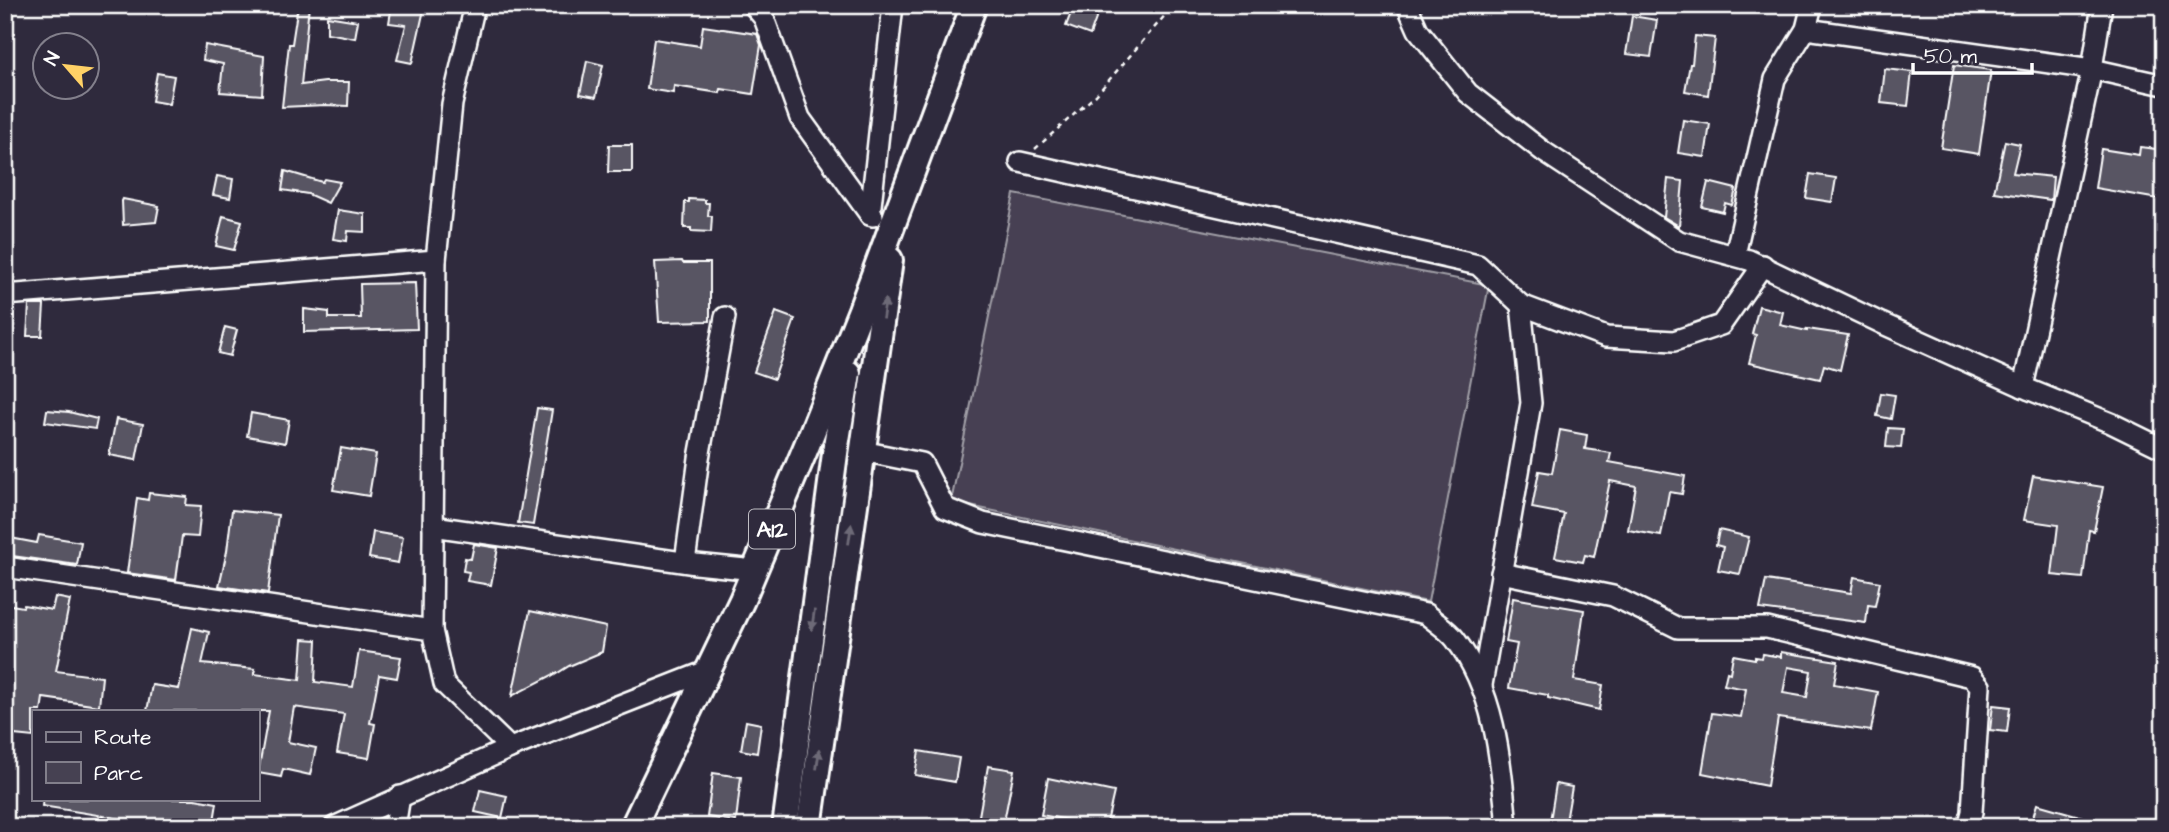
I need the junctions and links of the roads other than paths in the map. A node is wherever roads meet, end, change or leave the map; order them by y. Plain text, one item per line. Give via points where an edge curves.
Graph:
1 (475, 5) edge
2 (753, 5) edge
3 (893, 5) edge
4 (974, 5) edge
5 (1407, 5) edge
6 (1812, 5) edge
7 (2102, 5) edge
8 (1806, 29) junction
9 (2092, 69) junction
10 (2164, 85) edge
11 (1020, 162) road end
12 (870, 215) junction
13 (894, 225) junction
14 (1735, 255) junction
15 (436, 260) junction
16 (1763, 265) junction
17 (5, 295) edge
18 (1521, 305) junction
19 (861, 310) junction
20 (725, 317) dead end
21 (2023, 387) junction
22 (807, 445) junction
23 (836, 446) junction
24 (2164, 449) edge
25 (862, 451) junction
26 (433, 526) junction
27 (685, 562) junction
28 (5, 567) edge
29 (755, 570) junction
30 (1502, 573) junction
31 (432, 630) junction
32 (709, 670) junction
33 (1482, 685) junction
34 (510, 748) junction
35 (400, 796) junction
36 (334, 827) edge
37 (395, 827) edge
38 (634, 827) edge
39 (785, 827) edge
40 (809, 827) edge
41 (1507, 827) edge
42 (1968, 827) edge

1 - 15 street via 452,104
2 - 12 street via 764,18 800,118
3 - 12 street
4 - 13 main road, A12
5 - 14 street via 1418,30 1468,93 1533,144 1679,241
6 - 8 street
7 - 9 street
8 - 9 street
8 - 14 street via 1775,79
9 - 10 street
9 - 21 street
11 - 18 street via 1478,265
12 - 13 street
13 - 19 main road, A12
25 -> 13 main road
14 - 16 street
15 - 17 street
15 - 26 street
16 - 18 street via 1721,326 1674,341 1606,337
16 - 21 street
18 - 30 street via 1531,403
19 - 22 main road, A12
19 - 23 main road
20 - 27 street
21 - 24 street
22 - 23 main road via 816,441
22 - 29 main road, A12
23 - 25 main road
23 -> 39 main road
25 - 33 street via 922,463 945,508 983,523 1426,614 1454,638
40 -> 25 main road
26 - 27 street
26 - 31 street
27 - 29 street
28 - 31 street
29 - 32 main road, A12
30 - 33 street
30 - 42 street via 1613,596 1678,628 1767,628 1972,677 1980,686
31 - 34 street via 444,684
32 - 34 street
32 - 38 main road, A12
33 - 41 street via 1500,757
34 - 35 street
35 - 36 street
35 - 37 street

